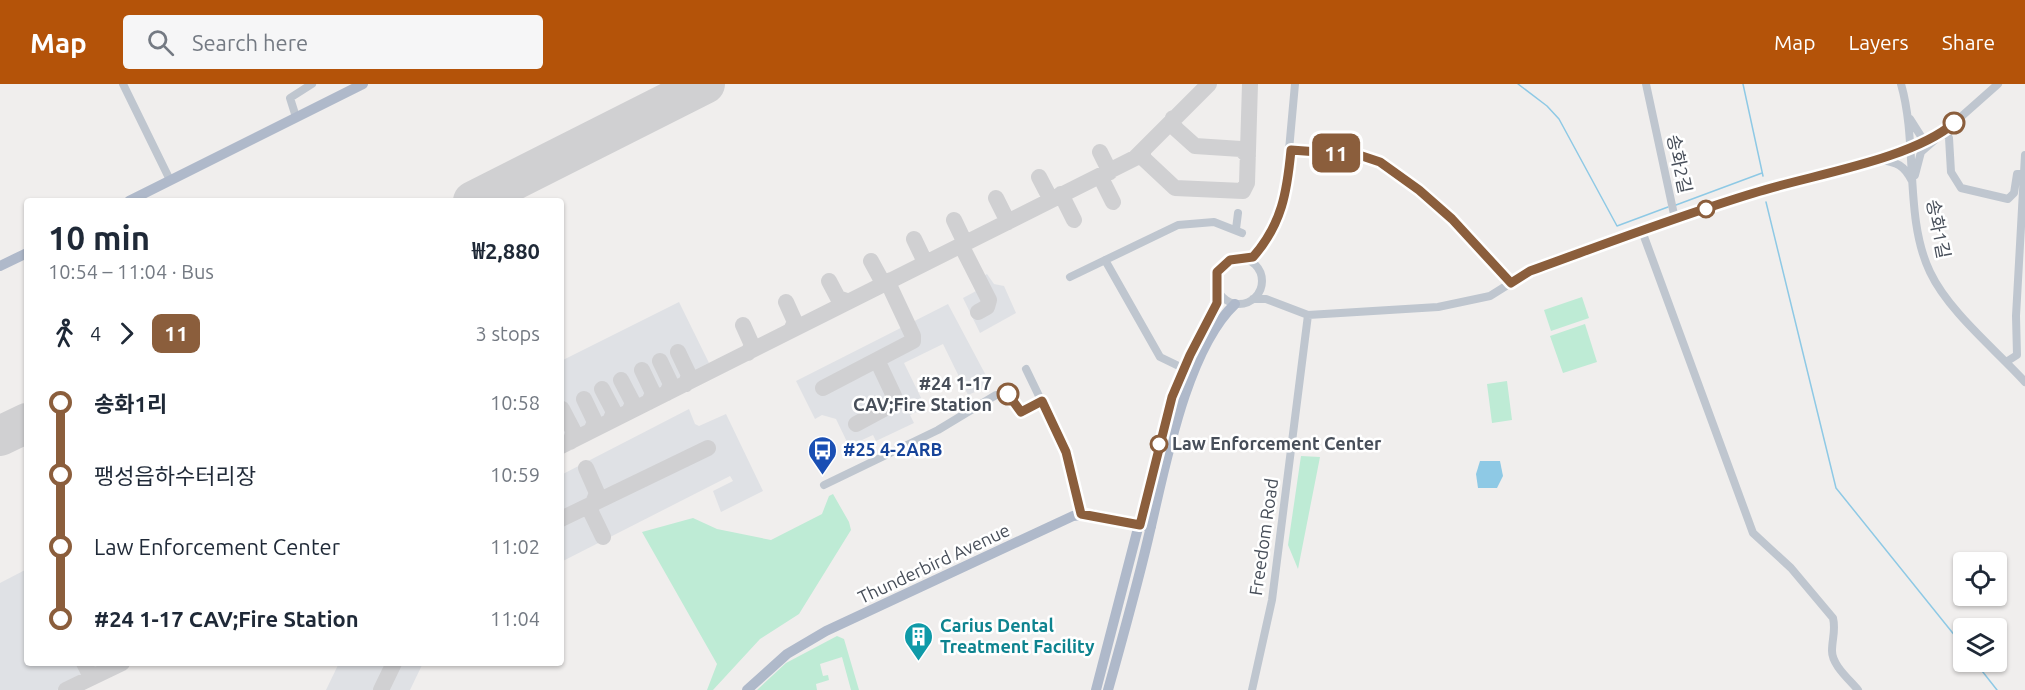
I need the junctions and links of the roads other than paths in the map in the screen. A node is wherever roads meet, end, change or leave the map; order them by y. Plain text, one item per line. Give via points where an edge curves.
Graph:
1 (123, 84) edge
2 (312, 84) edge
3 (363, 84) edge
4 (1295, 84) edge
5 (1646, 84) edge
6 (1901, 84) edge
7 (1998, 84) edge
8 (296, 117) junction
9 (1909, 118) junction
10 (1945, 131) junction
11 (1924, 141) junction
12 (1910, 147) junction
13 (1291, 150) junction
14 (2025, 155) edge
15 (1874, 159) junction
16 (2024, 174) edge
17 (170, 180) junction
18 (1913, 184) junction
19 (135, 198) edge
20 (1238, 213) dead end
21 (1675, 219) junction
22 (1642, 231) junction
23 (24, 255) edge
24 (1255, 255) junction
25 (1246, 259) junction
26 (1105, 260) junction
27 (1255, 265) junction
28 (0, 266) edge
29 (1070, 277) dead end
30 (1511, 283) junction
31 (1261, 288) junction
32 (1219, 294) junction
33 (1253, 299) junction
34 (1266, 299) junction
35 (1235, 304) junction
36 (1308, 315) junction
37 (2007, 362) junction
38 (1026, 369) dead end
39 (1189, 371) junction
40 (2025, 382) edge
41 (1042, 401) junction
42 (824, 485) dead end
43 (1081, 514) junction
44 (1145, 526) junction
45 (747, 690) edge
46 (1096, 690) edge
47 (1108, 690) edge
48 (1252, 690) edge
49 (1858, 690) edge

1 - 17 street
2 - 8 street via 290,98
3 - 8 main road
4 - 13 street
5 - 21 street, 송화2길
6 - 9 street, 송화1길
7 - 10 street, 송화2길
8 - 17 main road
9 - 11 street
9 - 12 street, 송화1길
10 - 11 street, 송화2길
10 - 16 street via 1951,172 1961,188 2008,199 2014,193 2017,174
10 - 18 street via 1921,152
11 - 12 street, 송화2길
12 - 15 street, 송화2길
12 - 18 street, 송화1길
13 - 24 street via 1284,206
13 - 30 street via 1359,155 1380,162 1452,219
14 - 16 street
15 - 18 street via 1904,167
15 - 21 street, 송화2길
16 - 37 street via 2016,316 2018,355
17 - 19 main road
18 - 37 street, 송화1길 via 1921,245 1930,274 1952,305
20 - 26 street via 1239,231 1214,222 1190,222
21 - 22 street
22 - 30 street via 1522,274
22 - 49 street via 1753,533 1791,568 1833,618 1834,661
23 - 28 main road
24 - 25 street
24 - 27 street
25 - 27 street
25 - 32 street via 1230,260 1221,267 1215,280
26 - 29 street
26 - 39 street via 1160,357
27 - 31 street via 1261,274
30 - 36 street via 1490,296 1437,307
31 - 33 street
31 - 34 street
32 - 35 street
32 - 39 main road
33 - 34 street
33 - 35 street
34 - 36 street
35 - 39 main road
36 - 48 street, Freedom Road via 1272,600
37 - 40 street, 송화1길
38 - 41 street
39 - 44 main road via 1164,424
41 - 42 street via 1021,412 1008,394 996,395 938,430
41 - 43 street via 1066,452
43 - 44 main road
43 - 45 main road, Thunderbird Avenue via 826,631 774,664
44 - 46 main road
44 - 47 main road

